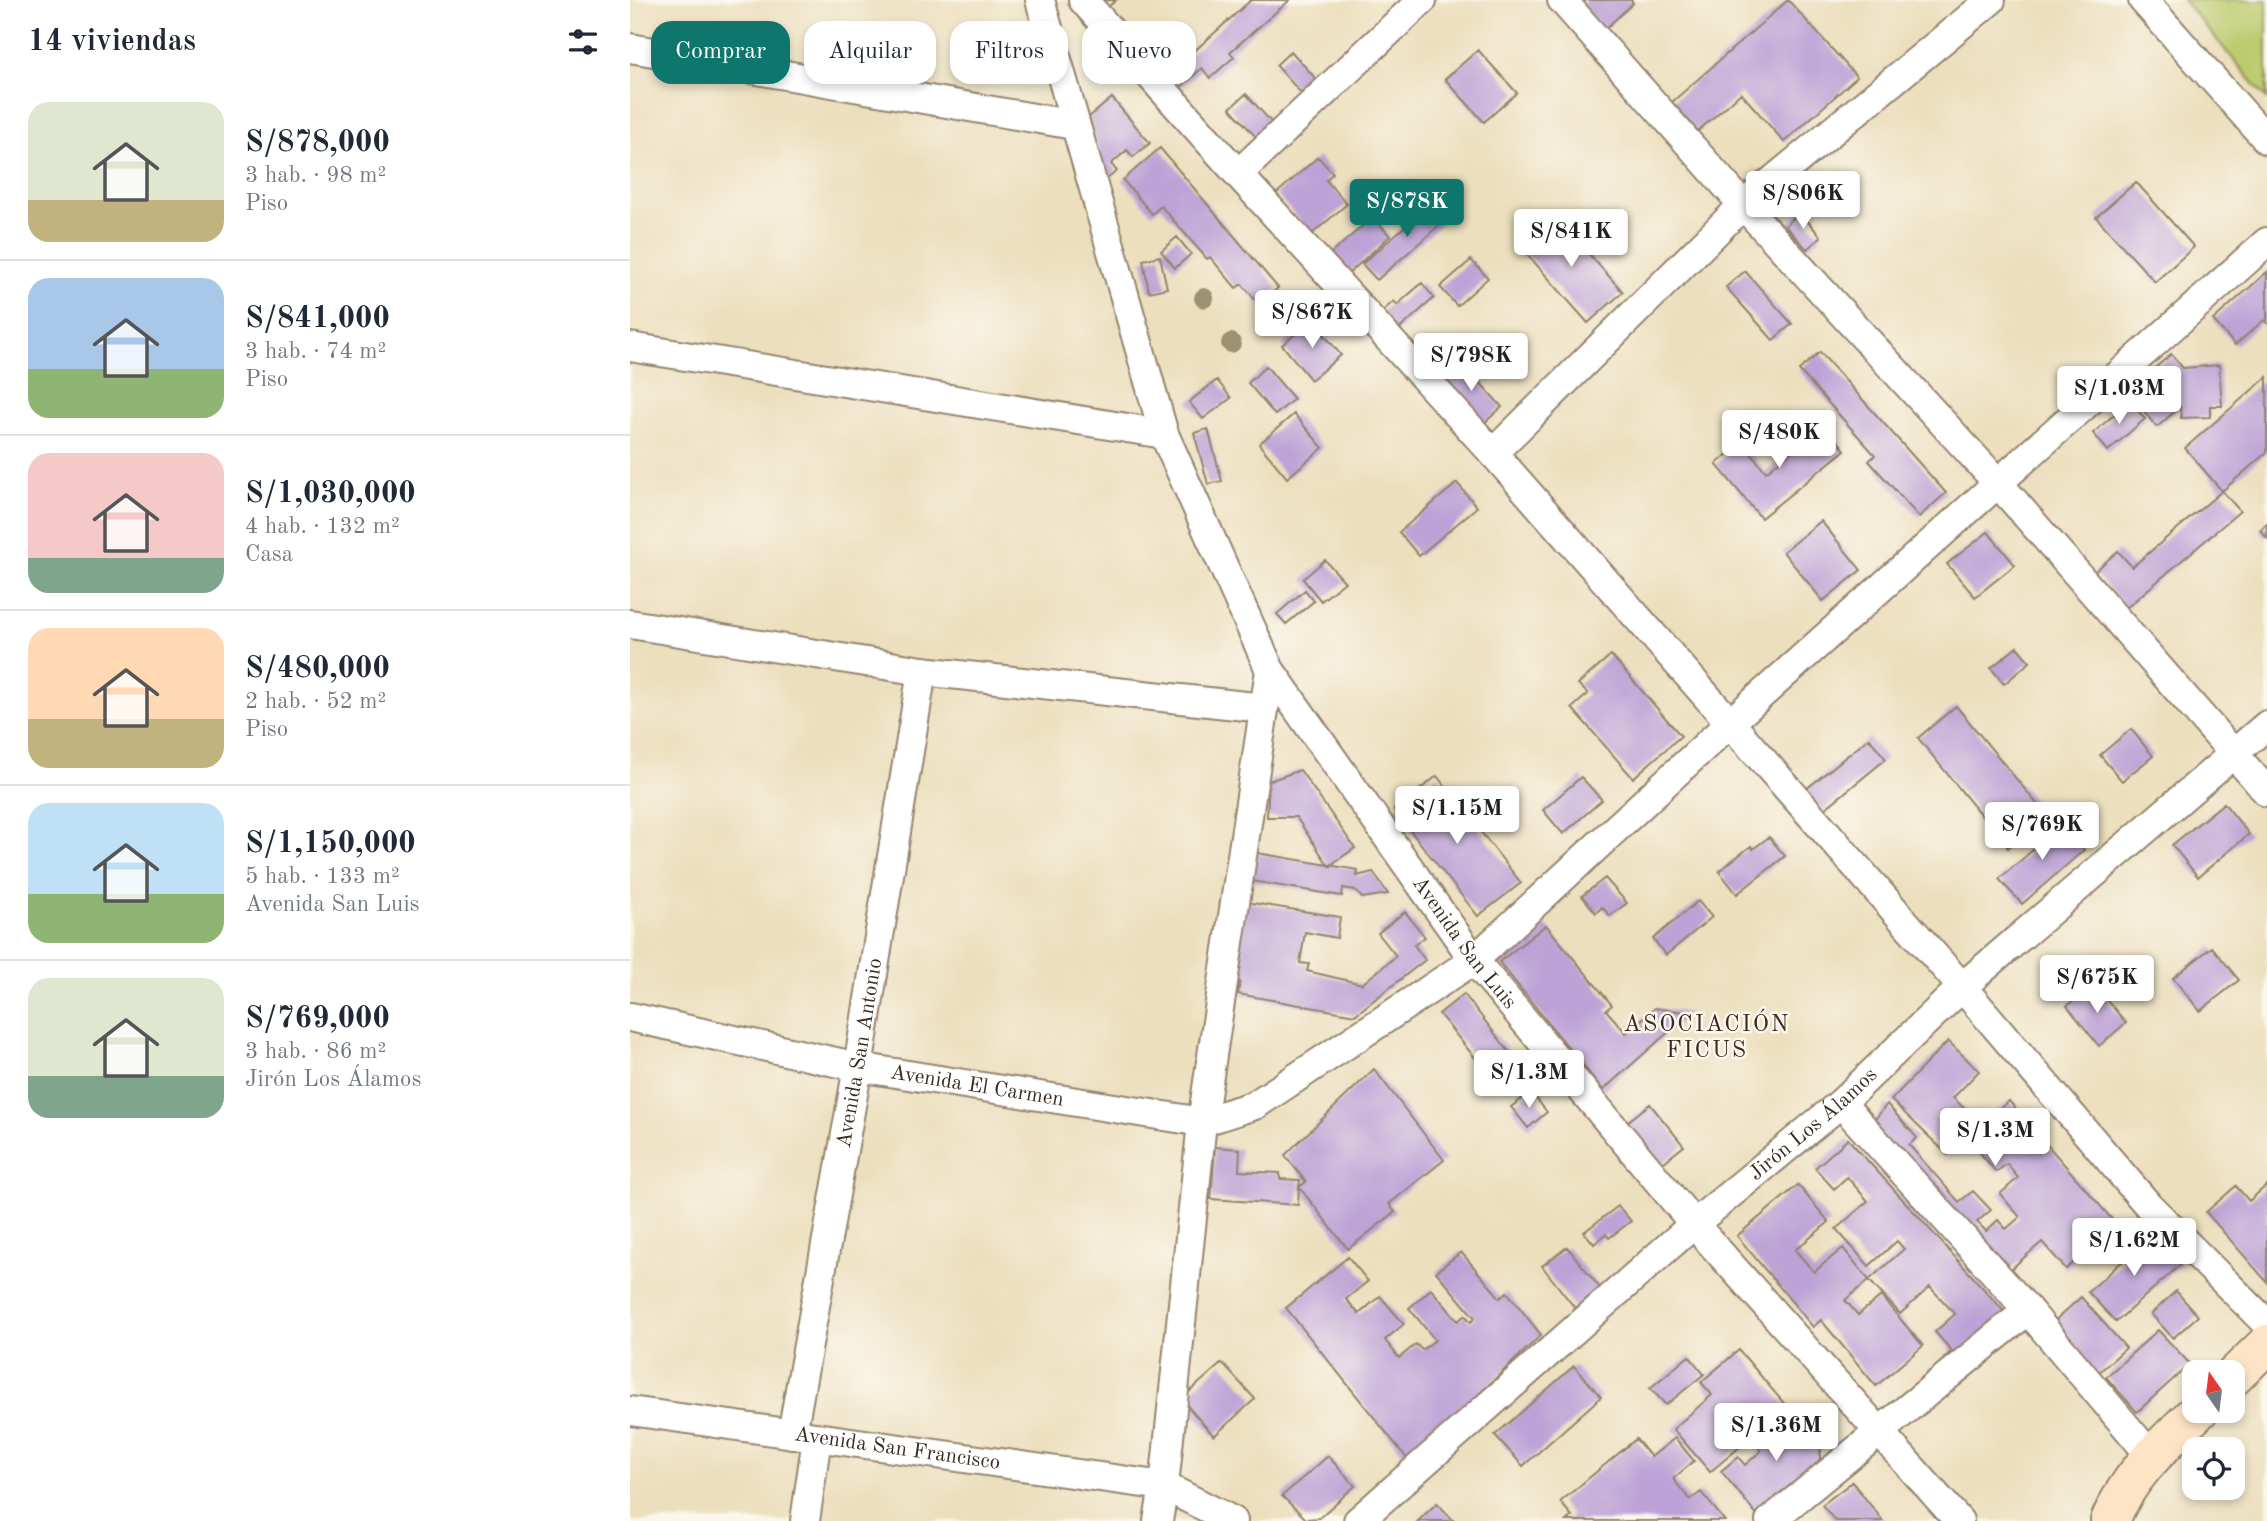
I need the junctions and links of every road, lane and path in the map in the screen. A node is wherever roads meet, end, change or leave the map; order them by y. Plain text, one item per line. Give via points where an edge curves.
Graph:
1 (1040, 0) edge
2 (1083, 0) edge
3 (1422, 0) edge
4 (1562, 0) edge
5 (1991, 0) edge
6 (2143, 0) edge
7 (630, 48) edge
8 (1074, 125) junction
9 (2267, 140) edge
10 (1238, 174) junction
11 (1743, 205) junction
12 (2267, 242) edge
13 (630, 347) edge
14 (1164, 434) junction
15 (1493, 453) junction
16 (1998, 483) junction
17 (630, 624) edge
18 (1270, 670) junction
19 (922, 671) junction
20 (1264, 708) junction
21 (1731, 722) junction
22 (2267, 725) edge
23 (2234, 754) junction
24 (2267, 792) edge
25 (1474, 960) junction
26 (1962, 987) junction
27 (630, 1017) edge
28 (858, 1067) junction
29 (1841, 1103) junction
30 (1202, 1122) junction
31 (1694, 1224) junction
32 (2028, 1310) junction
33 (2267, 1324) edge
34 (2267, 1344) edge
35 (2245, 1365) edge
36 (630, 1411) edge
37 (2185, 1423) edge
38 (1879, 1431) junction
39 (804, 1436) junction
40 (2151, 1456) junction
41 (1164, 1486) junction
42 (805, 1521) edge
43 (1158, 1521) edge
44 (1233, 1521) edge
45 (1358, 1521) edge
46 (1770, 1521) edge
47 (1959, 1521) edge
48 (2110, 1521) edge

1 - 8 street, Avenida San Luis
2 - 10 street
3 - 10 street
4 - 11 street
5 - 11 street
6 - 9 street
7 - 8 street
8 - 14 street, Avenida San Luis
10 - 15 street
11 - 15 street
11 - 16 street
12 - 16 street
13 - 14 street
14 - 18 street, Avenida San Luis
15 - 21 street
16 - 21 street
16 - 23 street
17 - 19 street
18 - 20 street
18 - 25 street, Avenida San Luis
19 - 20 street
19 - 28 street, Avenida San Antonio
20 - 30 street
21 - 25 street
21 - 26 street
22 - 23 street, Jirón Los Álamos
23 - 24 street
23 - 26 street, Jirón Los Álamos
25 - 30 street via 1255,1105
25 - 31 street, Avenida San Luis
26 - 29 street, Jirón Los Álamos
26 - 33 street via 2148,1205
27 - 28 street, Avenida El Carmen
28 - 30 street, Avenida El Carmen
28 - 39 street, Avenida San Antonio
29 - 31 street, Jirón Los Álamos
29 - 32 street
30 - 41 street
31 - 38 street, Avenida San Luis
31 - 45 street, Jirón Los Álamos
32 - 38 street
32 - 40 street
34 - 35 street
36 - 39 street, Avenida San Francisco
37 - 40 street
38 - 46 street
38 - 47 street, Avenida San Luis
39 - 41 street, Avenida San Francisco
39 - 42 street, Avenida San Antonio
40 - 48 street via 2119,1498
41 - 43 street
41 - 44 street, Avenida San Francisco

